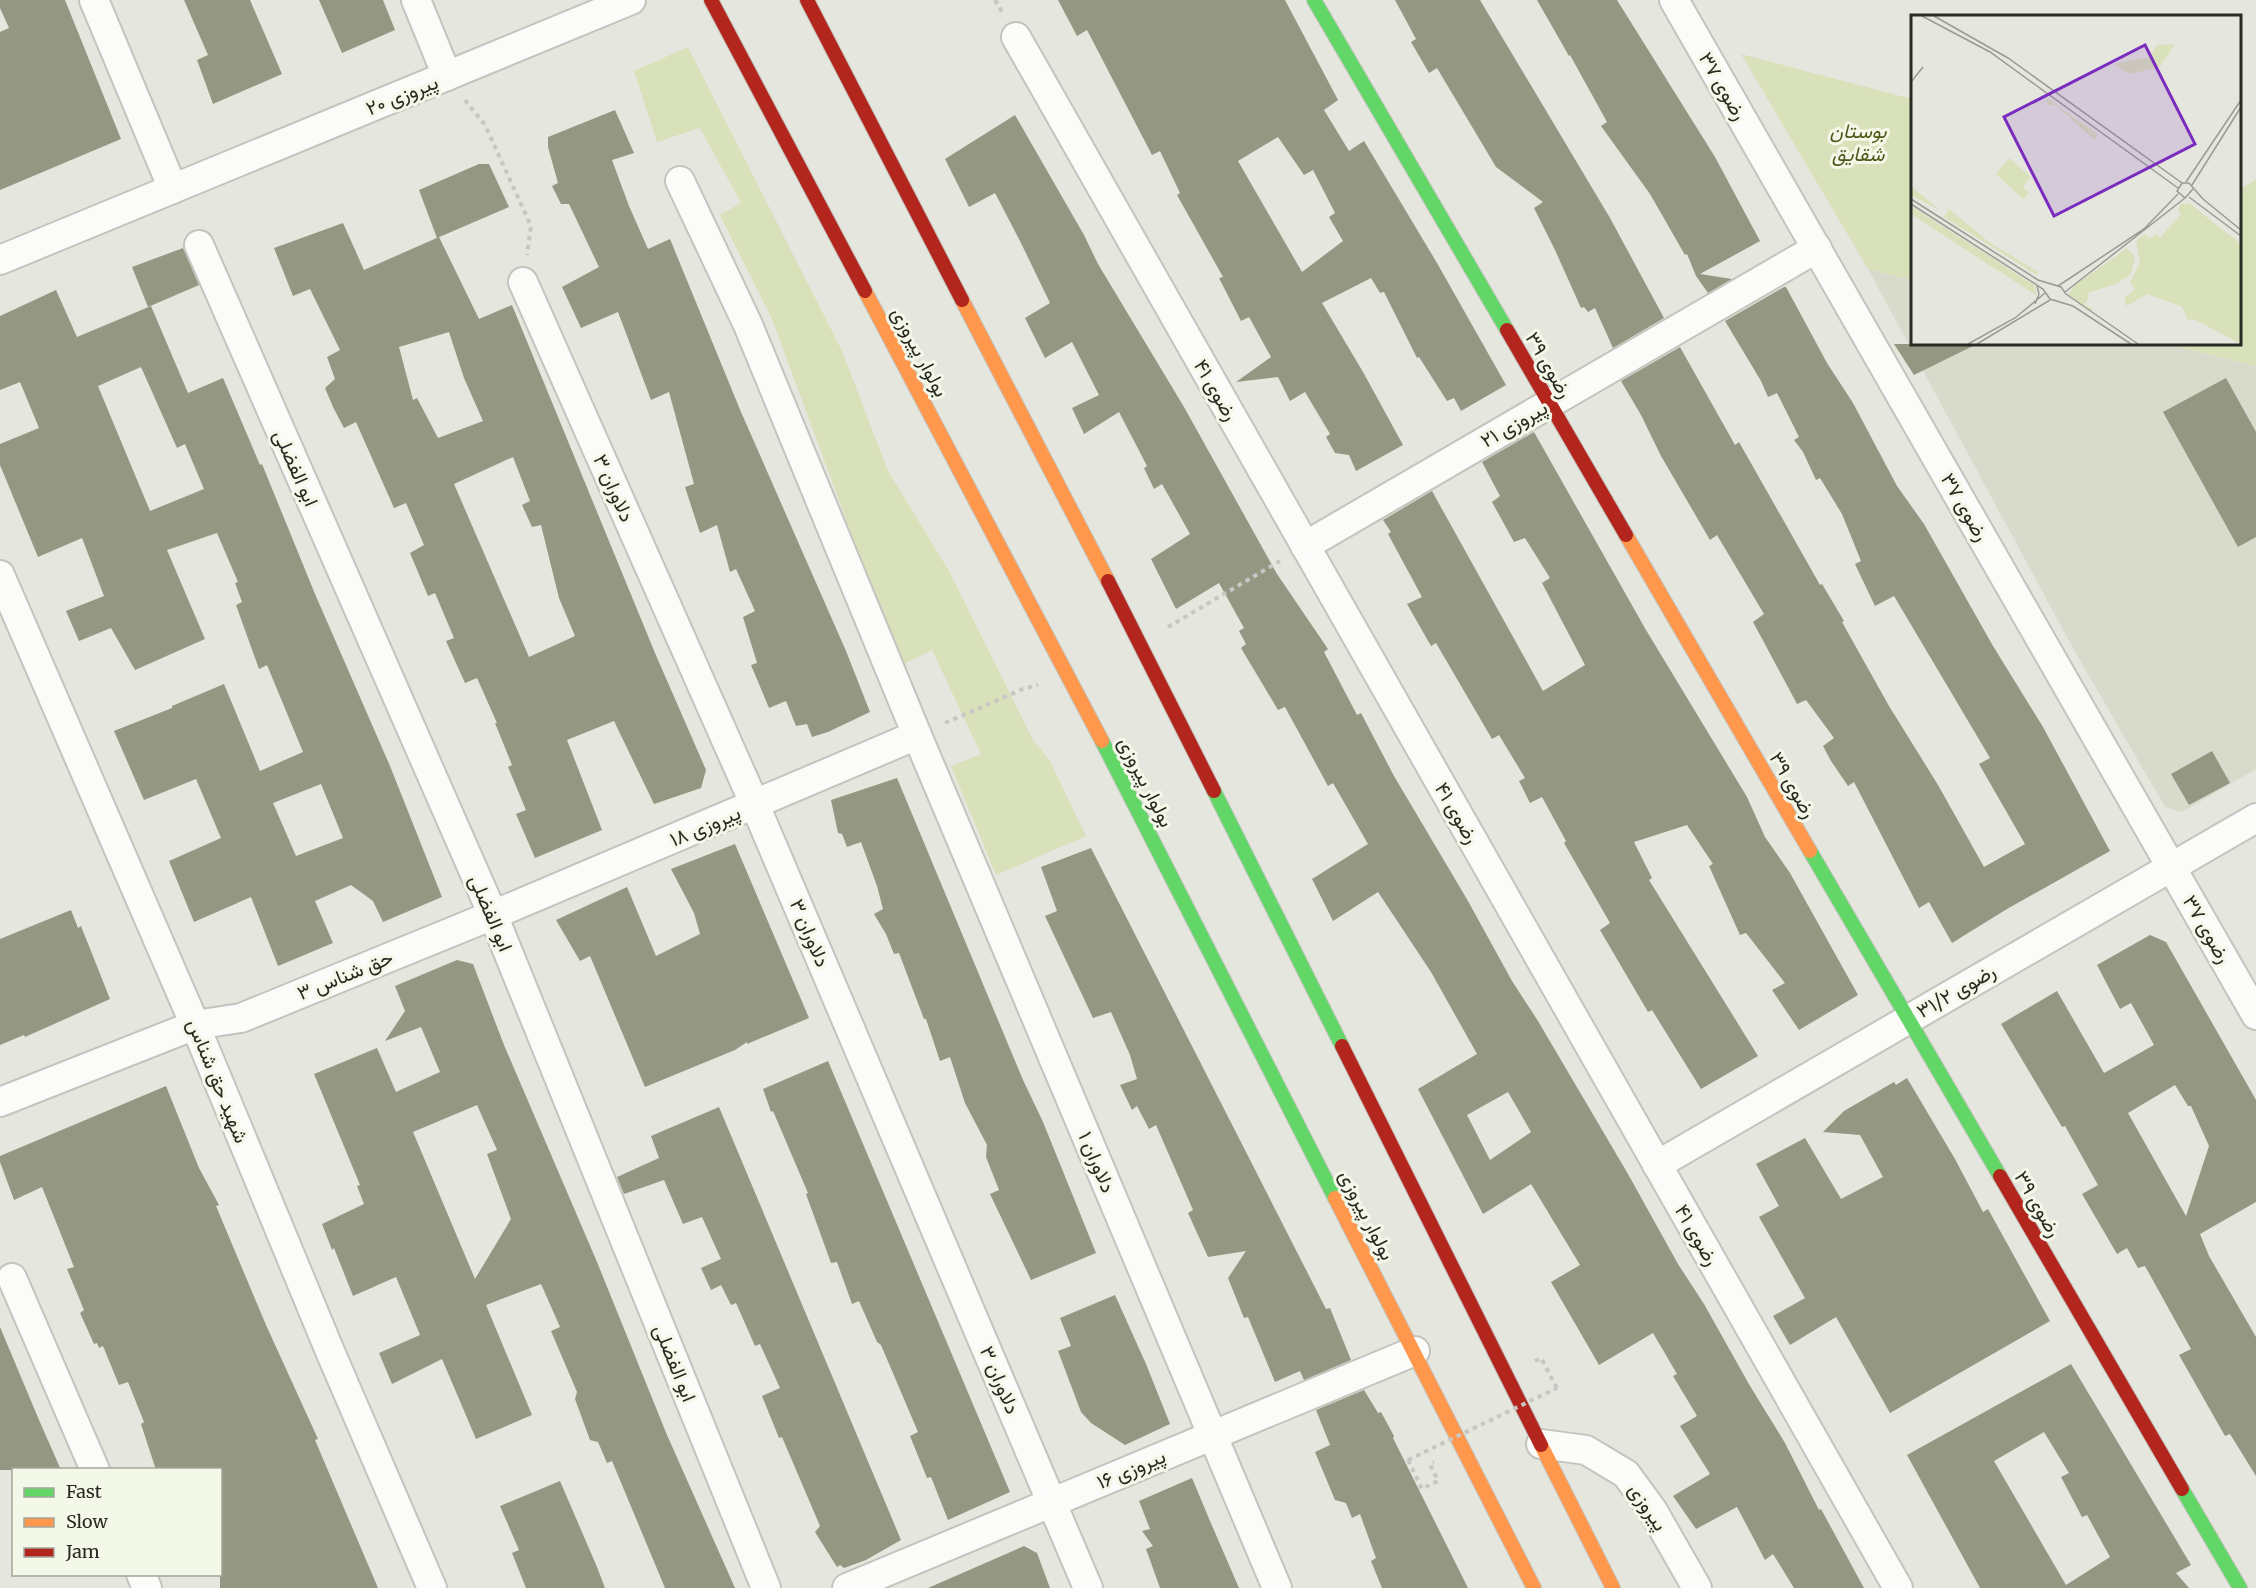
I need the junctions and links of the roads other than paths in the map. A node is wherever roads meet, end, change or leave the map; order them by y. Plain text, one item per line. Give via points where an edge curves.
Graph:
1 (94, 0) edge
2 (416, 0) edge
3 (631, 0) edge
4 (711, 0) edge
5 (807, 0) edge
6 (1314, 0) edge
7 (1674, 0) edge
8 (1016, 37) dead end
9 (447, 76) junction
10 (680, 181) dead end
11 (173, 189) junction
12 (199, 245) dead end
13 (1817, 248) junction
14 (0, 260) edge
15 (523, 282) road end
16 (1549, 404) junction
17 (1305, 546) junction
18 (0, 575) edge
19 (917, 735) junction
20 (755, 805) junction
21 (2256, 818) edge
22 (2172, 867) junction
23 (493, 915) junction
24 (2256, 1015) edge
25 (1908, 1020) junction
26 (195, 1025) junction
27 (0, 1102) edge
28 (1657, 1165) junction
29 (12, 1278) dead end
30 (1415, 1351) junction
31 (1212, 1435) junction
32 (1541, 1444) junction
33 (94, 1468) edge
34 (1052, 1502) junction
35 (432, 1588) edge
36 (766, 1588) edge
37 (847, 1588) edge
38 (1088, 1588) edge
39 (1277, 1588) edge
40 (1534, 1588) edge
41 (1613, 1588) edge
42 (1697, 1588) edge
43 (1898, 1588) edge
44 (2240, 1588) edge

1 - 11 street
2 - 9 street
3 - 9 street, پیروزی ۲۰
4 - 30 main road, بولوار پیروزی via 1069,676
5 - 32 main road via 1140,644
6 - 16 main road, رضوی ۳۹
7 - 13 street, رضوی ۳۷
8 - 17 street, رضوی ۴۱
9 - 11 street, پیروزی ۲۰
10 - 19 street, دلاوران ۱ via 747,325
11 - 14 street, پیروزی ۲۰
12 - 23 street, ابو الفضلی
13 - 16 street, پیروزی ۲۱
13 - 22 street, رضوی ۳۷
15 - 20 street, دلاوران ۳
16 - 17 street, پیروزی ۲۱
16 - 25 main road, رضوی ۳۹
17 - 28 street, رضوی ۴۱
18 - 26 street, شهید حق شناس
19 - 20 street, پیروزی ۱۸
19 - 31 street, دلاوران ۱
20 - 23 street, پیروزی ۱۸
20 - 34 street, دلاوران ۳
21 - 22 street, رضوی ۳۱/۲
22 - 24 street, رضوی ۳۷
22 - 25 street, رضوی ۳۱/۲
23 - 26 street, حق شناس ۳ via 241,1018
23 - 36 street, ابو الفضلی
25 - 28 street, رضوی ۳۱/۲
25 - 44 main road, رضوی ۳۹
26 - 27 street, حق شناس ۳
26 - 35 street, شهید حق شناس
28 - 43 street, رضوی ۴۱
29 - 33 street
30 - 31 street, پیروزی ۱۶
30 - 40 main road, بولوار پیروزی
31 - 34 street, پیروزی ۱۶
31 - 39 street, دلاوران ۱
32 - 41 main road
32 - 42 street, پیروزی via 1586,1450 1626,1474 1653,1511
34 - 37 street, پیروزی ۱۶
34 - 38 street, دلاوران ۳

